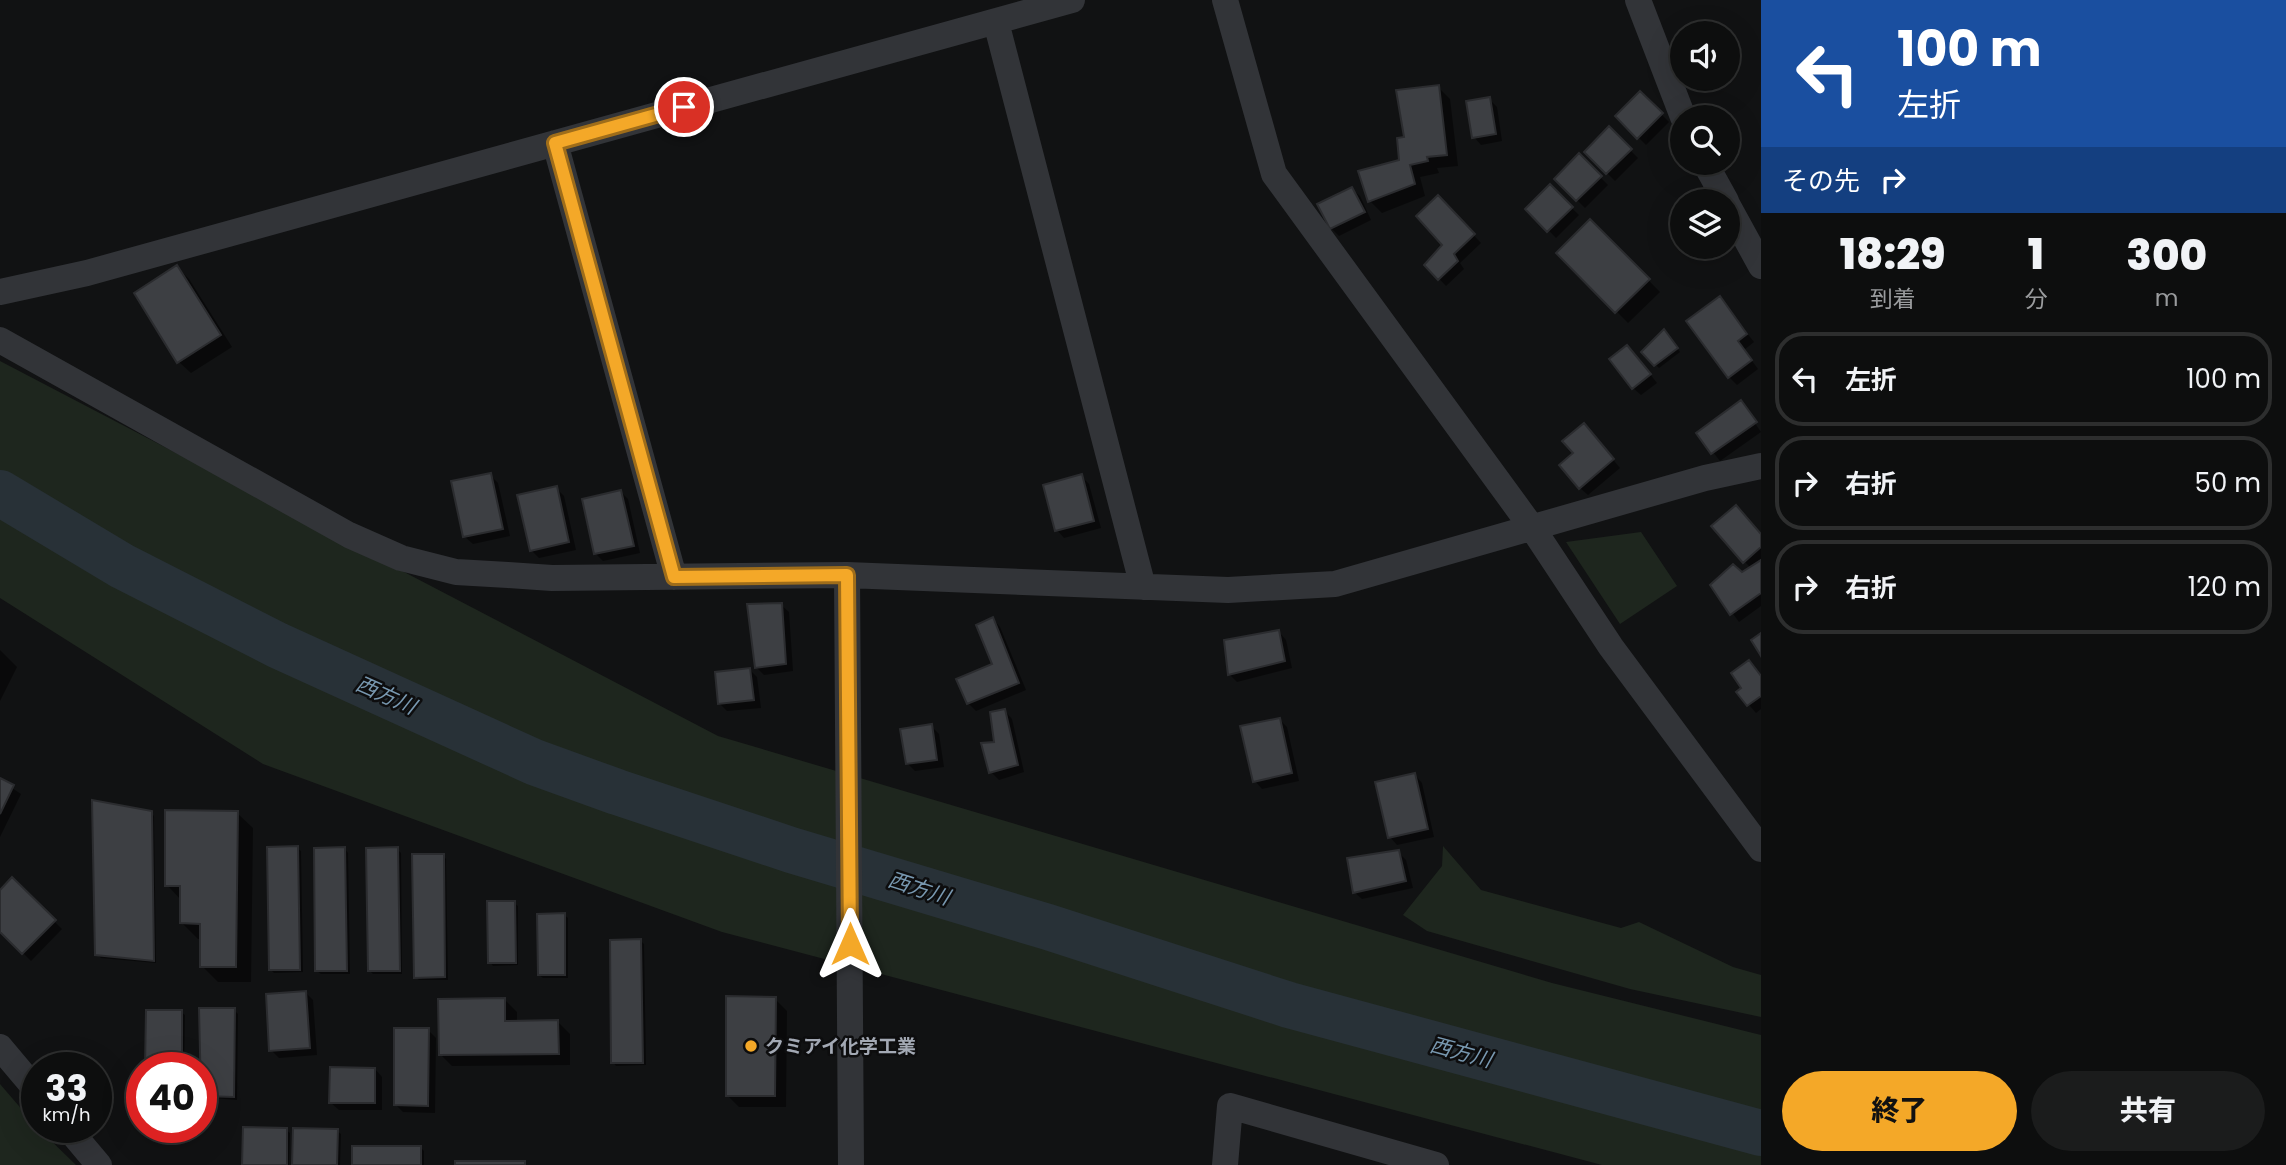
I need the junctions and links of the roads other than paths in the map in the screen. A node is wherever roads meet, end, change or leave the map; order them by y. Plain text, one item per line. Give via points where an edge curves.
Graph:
1 (1072, 0) edge
2 (1225, 0) edge
3 (1638, 0) edge
4 (996, 22) junction
5 (1678, 105) edge
6 (555, 143) junction
7 (1740, 227) edge
8 (1761, 267) edge
9 (0, 292) edge
10 (0, 340) edge
11 (1761, 466) edge
12 (1533, 529) junction
13 (847, 575) junction
14 (674, 577) junction
15 (1143, 587) junction
16 (1761, 849) edge
17 (0, 1047) edge
18 (21, 1072) edge
19 (80, 1143) edge
20 (99, 1165) edge
21 (851, 1165) edge
22 (1225, 1165) edge
23 (1436, 1165) edge

1 - 4 street
2 - 12 street via 1274,174
3 - 5 street
4 - 6 street
4 - 15 street
6 - 9 street via 87,273
6 - 14 street
7 - 8 street
10 - 14 street via 349,535 401,558 456,572 552,578
11 - 12 street
12 - 15 street via 1335,584 1228,590
12 - 16 street via 1611,647
13 - 14 street
13 - 15 street
13 - 21 street
17 - 18 street
19 - 20 street
22 - 23 street via 1230,1106

